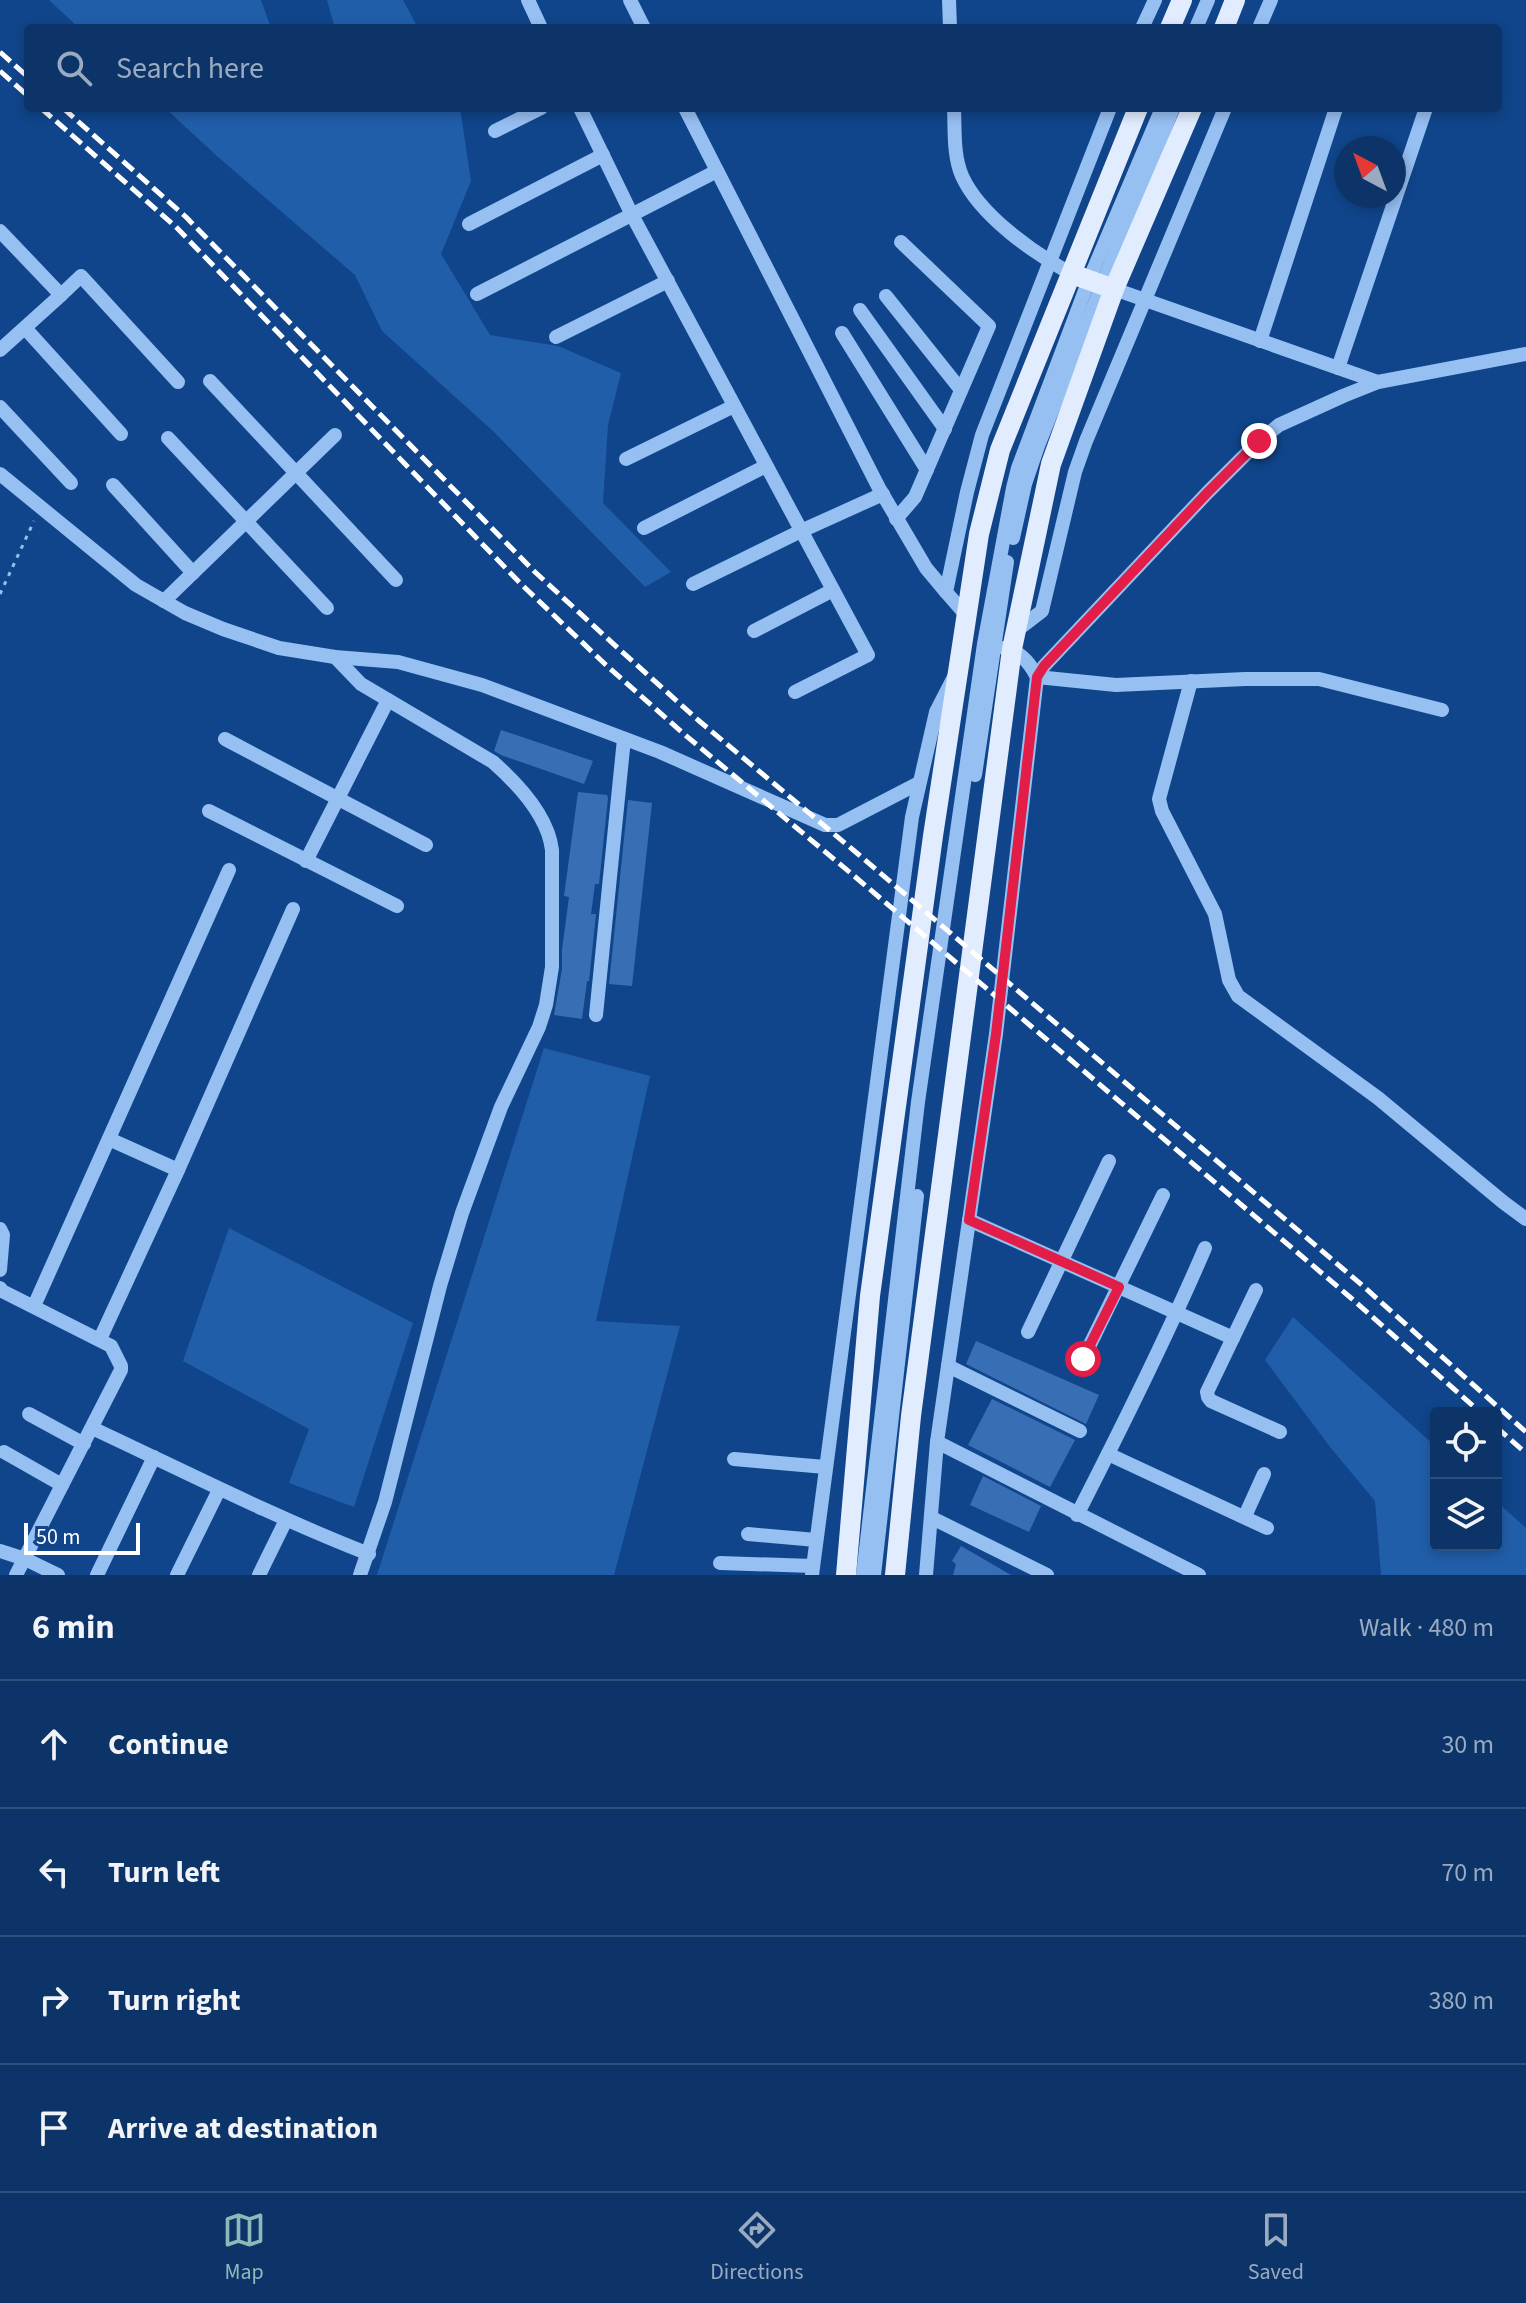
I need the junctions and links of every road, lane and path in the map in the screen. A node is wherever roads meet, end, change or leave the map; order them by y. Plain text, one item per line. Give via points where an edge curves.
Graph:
1 (528, 0) edge
2 (630, 0) edge
3 (949, 0) edge
4 (1155, 0) edge
5 (1182, 0) edge
6 (1208, 0) edge
7 (1218, 0) edge
8 (1235, 0) edge
9 (1271, 0) edge
10 (538, 24) edge
11 (642, 24) edge
12 (950, 24) edge
13 (1144, 24) edge
14 (1172, 24) edge
15 (1198, 24) edge
16 (1208, 24) edge
17 (1226, 24) edge
18 (1261, 24) edge
19 (533, 112) edge
20 (582, 112) edge
21 (687, 112) edge
22 (954, 112) edge
23 (1108, 112) edge
24 (1137, 112) edge
25 (1160, 112) edge
26 (1171, 112) edge
27 (1190, 112) edge
28 (1223, 112) edge
29 (1335, 112) edge
30 (1425, 112) edge
31 (495, 131) dead end
32 (603, 155) junction
33 (717, 171) junction
34 (632, 215) junction
35 (469, 224) dead end
36 (0, 231) edge
37 (901, 242) dead end
38 (1050, 262) junction
39 (668, 281) junction
40 (1094, 282) junction
41 (477, 294) dead end
42 (61, 295) junction
43 (886, 296) dead end
44 (1145, 300) junction
45 (860, 310) dead end
46 (25, 328) junction
47 (842, 333) dead end
48 (556, 337) dead end
49 (1260, 341) junction
50 (2, 344) edge
51 (1526, 354) edge
52 (1338, 368) junction
53 (210, 381) dead end
54 (178, 382) dead end
55 (1378, 382) junction
56 (961, 390) junction
57 (734, 406) junction
58 (0, 407) edge
59 (945, 429) junction
60 (121, 434) dead end
61 (335, 435) dead end
62 (168, 438) dead end
63 (626, 459) dead end
64 (766, 466) junction
65 (927, 470) junction
66 (0, 474) edge
67 (296, 474) junction
68 (71, 483) dead end
69 (113, 485) dead end
70 (883, 494) junction
71 (41, 507) junction
72 (896, 519) junction
73 (245, 523) junction
74 (644, 528) dead end
75 (801, 531) junction
76 (193, 573) junction
77 (396, 580) dead end
78 (693, 584) dead end
79 (833, 590) junction
80 (946, 592) junction
81 (0, 594) edge
82 (164, 601) junction
83 (327, 608) dead end
84 (966, 615) junction
85 (754, 631) dead end
86 (963, 640) junction
87 (1002, 643) junction
88 (335, 657) junction
89 (959, 669) junction
90 (1037, 677) junction
91 (1191, 681) junction
92 (795, 692) dead end
93 (388, 700) junction
94 (1442, 710) dead end
95 (225, 739) dead end
96 (624, 739) junction
97 (919, 783) junction
98 (337, 799) junction
99 (209, 811) dead end
100 (426, 845) dead end
101 (306, 861) junction
102 (229, 870) dead end
103 (397, 906) dead end
104 (293, 909) dead end
105 (596, 1015) dead end
106 (109, 1139) junction
107 (1109, 1161) dead end
108 (178, 1170) junction
109 (1163, 1195) dead end
110 (1526, 1219) edge
111 (969, 1220) junction
112 (0, 1229) edge
113 (1205, 1248) dead end
114 (1060, 1261) junction
115 (0, 1270) edge
116 (1119, 1287) junction
117 (0, 1288) edge
118 (1256, 1290) dead end
119 (34, 1306) junction
120 (1177, 1313) junction
121 (1028, 1332) dead end
122 (1233, 1338) junction
123 (100, 1339) junction
124 (1083, 1359) dead end
125 (948, 1366) junction
126 (29, 1414) dead end
127 (92, 1428) junction
128 (1080, 1431) dead end
129 (1280, 1432) dead end
130 (937, 1442) junction
131 (84, 1444) junction
132 (4, 1452) dead end
133 (1108, 1454) junction
134 (154, 1457) junction
135 (734, 1459) dead end
136 (825, 1467) junction
137 (1264, 1474) dead end
138 (62, 1485) junction
139 (219, 1490) junction
140 (1077, 1515) junction
141 (1245, 1516) junction
142 (932, 1518) junction
143 (286, 1520) junction
144 (1267, 1528) dead end
145 (748, 1534) dead end
146 (816, 1540) junction
147 (0, 1551) edge
148 (369, 1554) junction
149 (25, 1559) junction
150 (720, 1563) dead end
151 (812, 1570) edge
152 (1038, 1573) edge
153 (16, 1575) edge
154 (58, 1575) edge
155 (97, 1575) edge
156 (177, 1575) edge
157 (259, 1575) edge
158 (360, 1575) edge
159 (846, 1575) edge
160 (863, 1575) edge
161 (874, 1575) edge
162 (895, 1575) edge
163 (926, 1575) edge
164 (1199, 1575) edge

1 - 10 street
2 - 11 street
3 - 12 street
4 - 13 street
5 - 14 main road
6 - 15 street
7 - 16 street
8 - 17 main road
9 - 18 street
19 - 31 street
20 - 32 street
21 - 33 street
22 - 38 street via 961,175 970,190
23 - 38 street
24 - 40 main road
25 - 40 street
26 - 40 street
27 - 40 main road
28 - 44 street
29 - 49 street
30 - 52 street
32 - 34 street
32 - 35 street
33 - 34 street
33 - 70 street
34 - 39 street
34 - 41 street
36 - 42 street
37 - 56 street via 989,326
38 - 40 street
38 - 80 street via 982,435
39 - 48 street
39 - 57 street
40 - 44 street
40 - 84 main road via 1000,450
40 - 87 main road
40 - 87 street via 1018,468
42 - 46 street
42 - 54 street via 81,276
43 - 56 street
44 - 49 street
44 - 87 street via 1075,472 1042,611
45 - 59 street
46 - 50 street
46 - 60 street
47 - 65 street
49 - 52 street
51 - 55 street
52 - 55 street
53 - 67 street
55 - 90 street via 1279,425 1259,441
56 - 59 street
57 - 63 street
57 - 64 street
58 - 68 street
59 - 65 street
61 - 67 street
62 - 73 street
64 - 74 street
64 - 75 street
65 - 72 street via 915,497
66 - 71 street
67 - 73 street
67 - 77 street
69 - 76 street
70 - 72 street
70 - 75 street
71 - 81 path
71 - 82 street via 136,585
72 - 80 street
73 - 76 street
73 - 83 street
75 - 78 street
75 - 79 street
76 - 82 street
79 - 85 street
79 - 92 street via 868,655
80 - 84 street
82 - 88 street via 257,641
84 - 86 main road
86 - 87 street
86 - 89 main road
87 - 90 street via 1024,658
87 - 160 street via 918,1102
87 - 161 street via 967,825 927,1102
87 - 162 main road
88 - 93 street via 356,680
88 - 96 street via 398,662 446,674
89 - 97 street via 936,712
89 - 159 main road via 870,1296
90 - 91 street via 1116,685
90 - 111 street
91 - 94 street via 1319,679
91 - 110 street via 1159,799 1215,914 1233,988
93 - 98 street
93 - 148 street via 493,762 534,808 552,850 552,967 539,1027 497,1116 462,1213
95 - 98 street
96 - 97 street via 825,825 838,825
96 - 105 street
97 - 136 street
98 - 100 street
98 - 101 street
99 - 101 street
101 - 103 street
102 - 106 street
104 - 108 street
106 - 108 street
106 - 119 street
107 - 114 street
108 - 123 street
109 - 116 street
111 - 114 street
111 - 125 street
112 - 115 street
113 - 120 street
114 - 116 street
114 - 121 street
116 - 120 street
116 - 124 street
117 - 119 street
118 - 122 street
119 - 123 street
120 - 122 street
120 - 133 street
122 - 129 street via 1208,1397
123 - 127 street via 111,1346 121,1370
125 - 128 street
125 - 130 street
126 - 131 street
127 - 131 street
127 - 134 street
130 - 140 street
130 - 142 street
131 - 138 street
132 - 138 street
133 - 140 street
133 - 141 street
134 - 139 street
134 - 155 street
135 - 136 street
136 - 146 street
137 - 141 street
138 - 149 street
139 - 143 street
139 - 156 street
140 - 164 street
141 - 144 street
142 - 152 street
142 - 163 street
143 - 148 street
143 - 157 street
145 - 146 street
146 - 151 street
147 - 149 street
148 - 158 street
149 - 153 street
149 - 154 street
150 - 151 street

